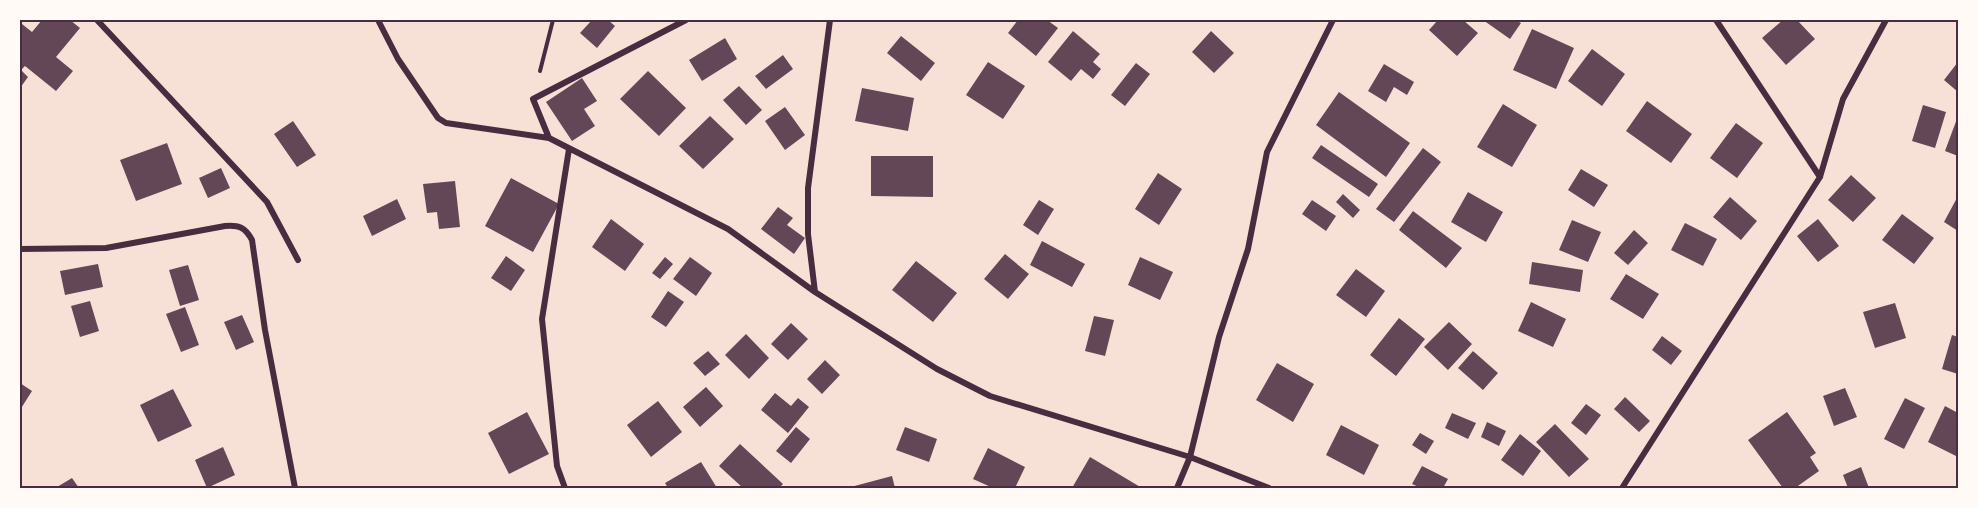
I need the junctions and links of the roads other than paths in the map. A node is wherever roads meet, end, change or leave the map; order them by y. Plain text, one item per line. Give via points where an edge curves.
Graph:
1 (98, 20) edge
2 (378, 20) edge
3 (686, 20) edge
4 (830, 20) edge
5 (1333, 20) edge
6 (1716, 20) edge
7 (1886, 20) edge
8 (549, 138) junction
9 (569, 149) junction
10 (1820, 177) junction
11 (21, 251) edge
12 (297, 260) dead end
13 (815, 292) junction
14 (1190, 457) junction
15 (295, 489) edge
16 (565, 489) edge
17 (1177, 489) edge
18 (1269, 489) edge
19 (1622, 489) edge

1 - 12 street via 267,202
2 - 8 street via 398,59 438,118 459,126
3 - 8 street via 533,99
4 - 13 street via 808,188 808,234
5 - 14 street via 1267,152 1248,249 1219,337
6 - 10 street
7 - 10 street via 1843,99
8 - 9 street
9 - 13 street via 728,229
9 - 16 street via 542,319 557,466
10 - 19 street
11 - 15 street via 106,248 225,226 246,229 252,240
13 - 14 street via 937,369 990,396
14 - 17 street
14 - 18 street

